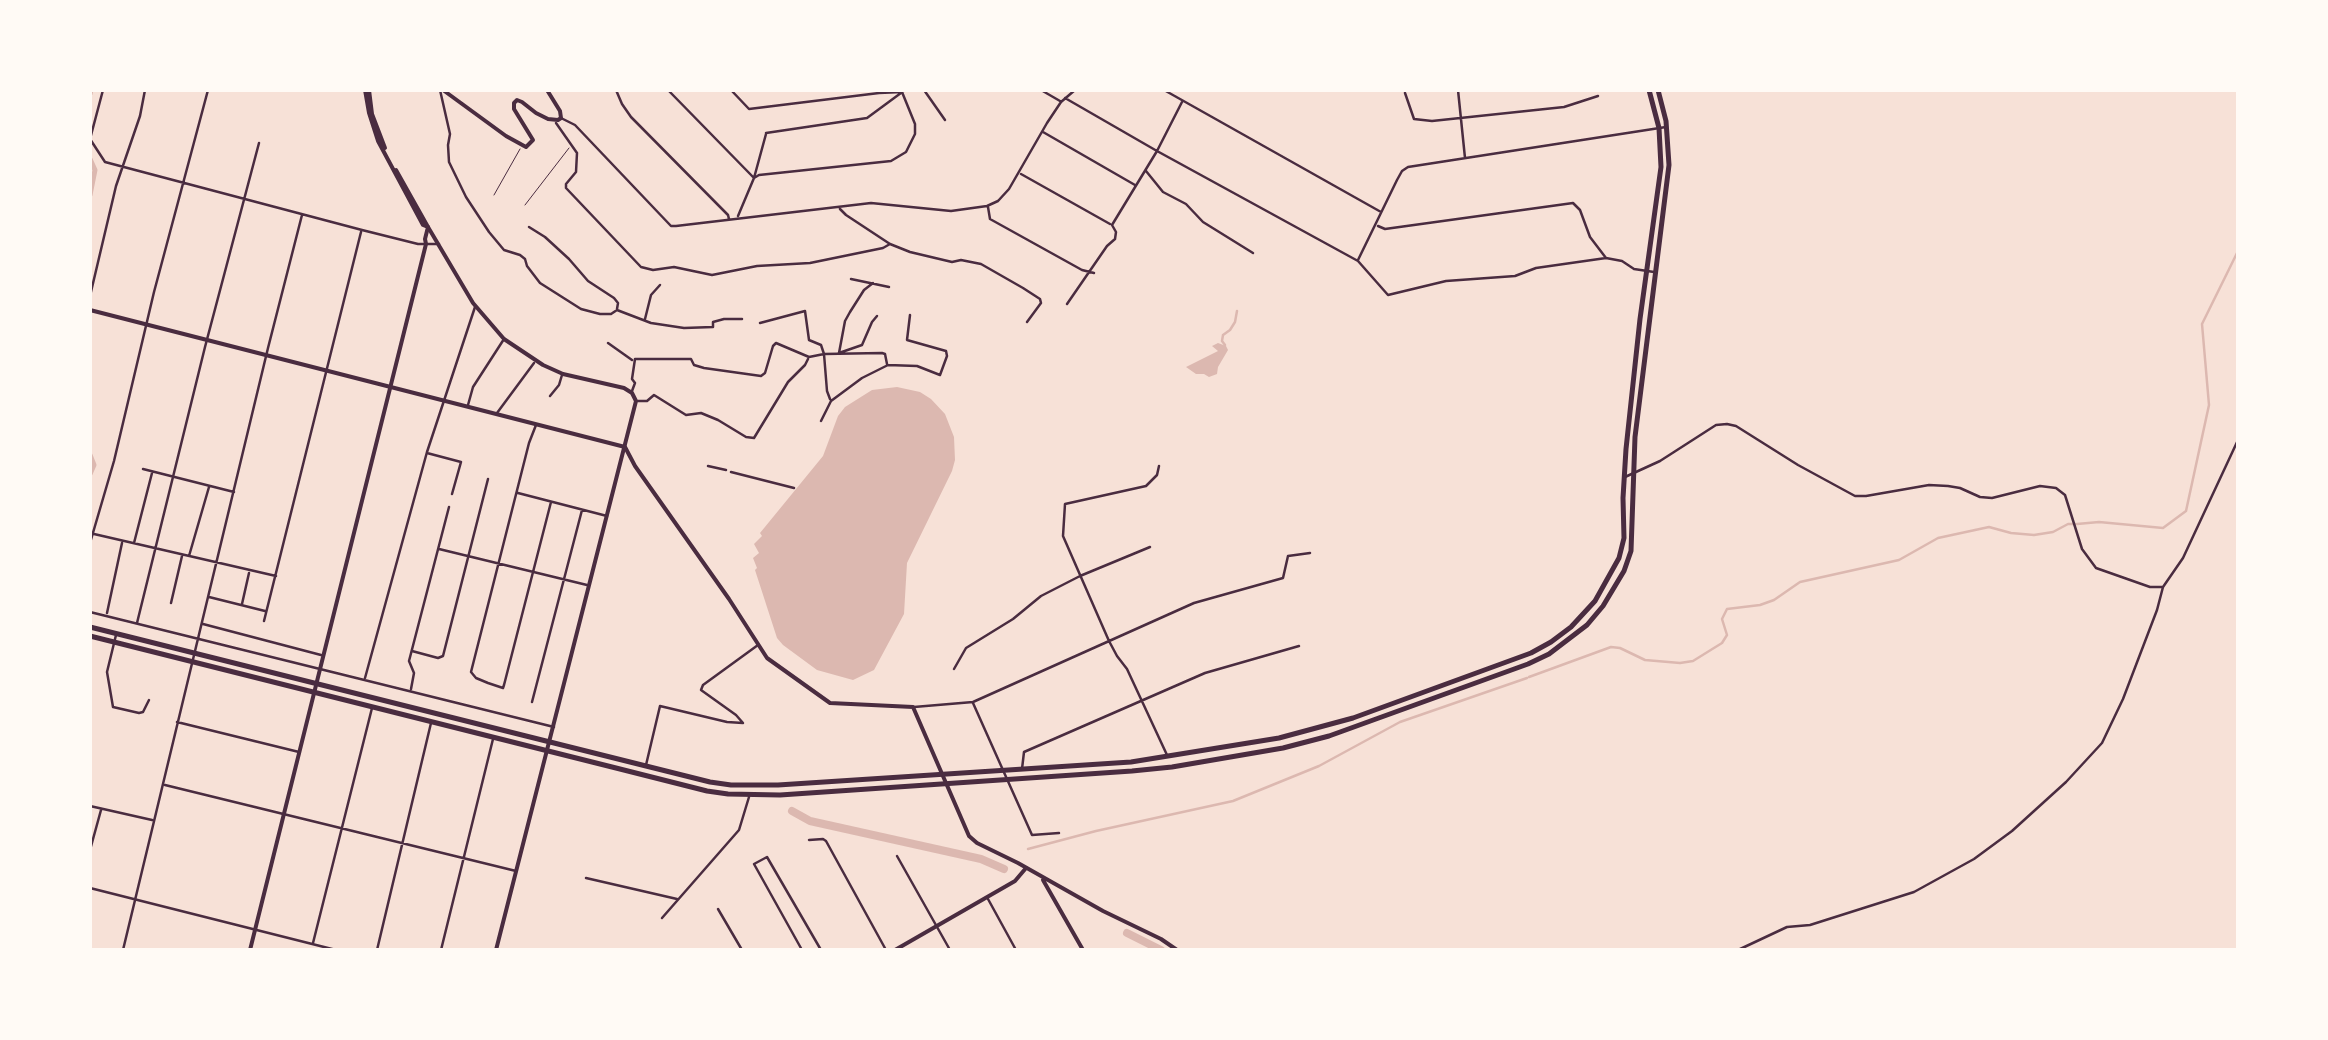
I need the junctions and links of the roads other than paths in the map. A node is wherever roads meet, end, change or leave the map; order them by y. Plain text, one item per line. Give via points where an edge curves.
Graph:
1 (103, 90) edge
2 (145, 90) edge
3 (208, 90) edge
4 (367, 90) edge
5 (441, 90) edge
6 (547, 90) edge
7 (616, 90) edge
8 (668, 90) edge
9 (732, 90) edge
10 (924, 90) edge
11 (1041, 90) edge
12 (1075, 90) edge
13 (1164, 90) edge
14 (1396, 90) edge
15 (1458, 90) edge
16 (1649, 90) edge
17 (1658, 90) edge
18 (904, 91) edge
19 (1406, 91) edge
20 (1598, 96) dead end
21 (1066, 98) junction
22 (1183, 101) junction
23 (1061, 102) junction
24 (1460, 118) junction
25 (558, 120) junction
26 (944, 120) dead end
27 (760, 126) dead end
28 (1663, 127) junction
29 (766, 132) junction
30 (1043, 132) junction
31 (259, 143) dead end
32 (571, 144) junction
33 (521, 146) junction
34 (1157, 151) junction
35 (1465, 158) junction
36 (124, 168) junction
37 (1145, 170) junction
38 (1020, 174) junction
39 (754, 178) junction
40 (184, 185) junction
41 (1136, 186) junction
42 (494, 195) dead end
43 (245, 200) junction
44 (525, 204) dead end
45 (987, 206) junction
46 (839, 208) junction
47 (1382, 213) junction
48 (302, 215) junction
49 (737, 219) junction
50 (730, 220) junction
51 (1112, 225) junction
52 (1376, 225) junction
53 (428, 227) junction
54 (529, 228) dead end
55 (362, 230) junction
56 (426, 244) junction
57 (439, 244) junction
58 (890, 244) junction
59 (1253, 253) dead end
60 (1606, 258) junction
61 (1358, 262) junction
62 (1646, 272) junction
63 (1655, 272) junction
64 (1092, 273) junction
65 (851, 280) dead end
66 (873, 283) junction
67 (660, 285) dead end
68 (888, 287) dead end
69 (90, 296) edge
70 (1067, 304) dead end
71 (476, 306) junction
72 (90, 310) edge
73 (617, 310) junction
74 (910, 315) dead end
75 (877, 316) dead end
76 (742, 319) dead end
77 (645, 320) junction
78 (1027, 322) dead end
79 (760, 323) dead end
80 (146, 325) junction
81 (504, 339) junction
82 (207, 340) junction
83 (608, 342) dead end
84 (839, 353) junction
85 (824, 354) junction
86 (266, 355) junction
87 (809, 357) junction
88 (534, 361) junction
89 (633, 361) junction
90 (888, 365) junction
91 (328, 371) junction
92 (563, 374) junction
93 (389, 386) junction
94 (632, 393) junction
95 (550, 396) dead end
96 (443, 400) junction
97 (636, 401) junction
98 (831, 402) junction
99 (467, 406) junction
100 (496, 414) junction
101 (821, 421) dead end
102 (536, 424) junction
103 (2238, 440) edge
104 (627, 450) junction
105 (426, 452) junction
106 (708, 466) dead end
107 (1159, 466) dead end
108 (144, 469) dead end
109 (152, 472) junction
110 (1633, 473) junction
111 (174, 477) junction
112 (1624, 478) junction
113 (488, 479) dead end
114 (209, 486) junction
115 (794, 488) dead end
116 (234, 492) junction
117 (517, 493) junction
118 (452, 494) dead end
119 (550, 502) junction
120 (449, 506) dead end
121 (582, 510) junction
122 (606, 516) junction
123 (92, 534) edge
124 (123, 541) junction
125 (90, 543) edge
126 (134, 544) junction
127 (1150, 547) dead end
128 (154, 548) junction
129 (438, 548) junction
130 (1310, 552) dead end
131 (182, 555) junction
132 (189, 556) junction
133 (468, 556) junction
134 (216, 563) junction
135 (499, 564) junction
136 (250, 570) junction
137 (531, 572) junction
138 (276, 576) junction
139 (1080, 576) junction
140 (564, 580) junction
141 (589, 586) junction
142 (2163, 587) junction
143 (208, 597) junction
144 (171, 603) dead end
145 (242, 606) junction
146 (90, 612) edge
147 (267, 612) junction
148 (107, 616) junction
149 (264, 621) dead end
150 (138, 623) junction
151 (201, 624) junction
152 (90, 627) edge
153 (116, 633) junction
154 (90, 636) edge
155 (198, 637) junction
156 (1109, 641) junction
157 (114, 642) junction
158 (759, 644) junction
159 (1299, 646) dead end
160 (412, 651) junction
161 (194, 652) junction
162 (323, 656) junction
163 (192, 661) junction
164 (320, 668) junction
165 (954, 669) dead end
166 (364, 679) junction
167 (316, 683) junction
168 (411, 691) junction
169 (314, 692) junction
170 (148, 700) dead end
171 (1142, 701) junction
172 (532, 702) dead end
173 (973, 702) junction
174 (372, 706) junction
175 (913, 707) junction
176 (431, 721) junction
177 (177, 722) junction
178 (554, 727) junction
179 (494, 737) junction
180 (551, 742) junction
181 (548, 750) junction
182 (300, 752) junction
183 (1168, 757) junction
184 (646, 766) junction
185 (1022, 768) junction
186 (1004, 770) junction
187 (942, 774) junction
188 (1008, 780) junction
189 (163, 784) junction
190 (946, 784) junction
191 (749, 795) junction
192 (90, 806) edge
193 (101, 808) junction
194 (284, 815) junction
195 (155, 821) junction
196 (341, 828) junction
197 (1059, 832) dead end
198 (809, 840) dead end
199 (402, 843) junction
200 (90, 850) edge
201 (897, 856) dead end
202 (463, 858) junction
203 (1026, 868) junction
204 (516, 871) junction
205 (1041, 876) junction
206 (586, 878) dead end
207 (90, 888) edge
208 (1070, 893) junction
209 (988, 898) junction
210 (136, 900) junction
211 (678, 900) junction
212 (1056, 900) junction
213 (718, 909) dead end
214 (662, 918) dead end
215 (937, 925) junction
216 (255, 930) junction
217 (312, 944) junction
218 (1750, 944) junction
219 (252, 949) edge
220 (124, 950) edge
221 (336, 950) edge
222 (377, 950) edge
223 (441, 950) edge
224 (496, 950) edge
225 (742, 950) edge
226 (802, 950) edge
227 (820, 950) edge
228 (886, 950) edge
229 (895, 950) edge
230 (950, 950) edge
231 (1016, 950) edge
232 (1082, 950) edge
233 (1178, 950) edge
234 (1738, 950) edge
235 (1752, 950) edge

1 - 36 street via 90,140 105,162
2 - 36 street
3 - 40 street
4 - 53 main road via 378,140
5 - 33 main road
5 - 73 street via 449,162 488,232 504,250 520,255 540,283 581,309
6 - 25 main road
7 - 50 street via 632,116
8 - 39 street
9 - 18 street via 749,109
10 - 26 street
11 - 23 street
12 - 21 street
13 - 22 street
14 - 19 street
15 - 24 street
16 - 28 main road
17 - 28 main road
18 - 29 street via 867,118
18 - 39 street via 915,134 891,162
19 - 24 street via 1414,119
20 - 24 street via 1564,107
21 - 23 street
21 - 34 street
22 - 34 street
22 - 47 street
23 - 30 street
24 - 35 street
25 - 32 street
25 - 33 main road via 514,102 533,140
25 - 50 street via 575,125 670,226
27 - 29 street
28 - 35 street
28 - 62 main road
28 - 63 main road via 1668,179
29 - 39 street
30 - 38 street
30 - 41 street
31 - 43 street
32 - 44 lane
32 - 58 street via 576,172 566,188 641,266 653,270 712,274 810,263
33 - 42 lane
34 - 37 street
34 - 61 street
35 - 47 street via 1408,167
36 - 40 street
36 - 69 street
37 - 41 street
37 - 59 street via 1162,192
38 - 45 street
38 - 51 street
39 - 49 street
40 - 43 street
40 - 80 street
41 - 51 street
43 - 48 street
43 - 82 street
45 - 46 street
45 - 64 street via 990,219
46 - 49 street
46 - 58 street
47 - 52 street
48 - 55 street
48 - 86 street
49 - 50 street
51 - 64 street via 1116,237
52 - 60 street via 1573,203
52 - 61 street
53 - 56 main road
53 - 57 main road
54 - 73 street via 614,298
55 - 56 street
55 - 91 street
56 - 57 street
56 - 93 main road
57 - 71 main road
58 - 78 street via 998,273 1040,299
60 - 61 street via 1388,295
60 - 62 street
62 - 63 street
62 - 112 main road
63 - 110 main road
64 - 70 street
65 - 66 street
66 - 68 street
66 - 84 street via 845,321
67 - 77 street
71 - 81 main road
71 - 96 street
72 - 80 main road
73 - 77 street
74 - 90 street via 906,340 946,351 940,374
75 - 84 street via 862,346
76 - 77 street via 684,328
79 - 85 street via 806,310 809,340
80 - 82 main road
80 - 123 street
81 - 88 main road
81 - 99 street
82 - 86 main road
82 - 111 street
83 - 89 street
84 - 85 street
84 - 90 street via 882,352
85 - 87 street
85 - 98 street
86 - 91 main road
86 - 116 street
87 - 89 street via 776,343 761,376 704,368 691,359
87 - 97 street via 754,438 701,414 686,415 661,398
88 - 92 main road
88 - 100 street
89 - 94 street
90 - 98 street
91 - 93 main road
91 - 138 street
92 - 94 main road
92 - 95 street
93 - 96 main road
93 - 162 main road
94 - 97 main road
96 - 99 main road
96 - 105 street
97 - 104 main road
98 - 101 street
99 - 100 main road
100 - 102 main road
102 - 104 main road
102 - 117 street
103 - 142 street
104 - 122 main road
104 - 158 main road
105 - 118 street via 461,462
105 - 166 street
106 - 115 street
107 - 139 street via 1146,486 1066,504 1064,541
108 - 109 street
109 - 111 street
109 - 126 street
110 - 112 street
110 - 142 street via 1726,424 1855,496 1929,485 1992,498 2056,488 2066,495 2082,549 2096,568
110 - 188 main road via 1632,544 1623,574 1587,625 1538,659 1282,748 1172,767
111 - 114 street
111 - 128 street
112 - 183 main road via 1620,558 1595,601 1550,642 1327,726
113 - 133 street
114 - 116 street
114 - 132 street
116 - 134 street
117 - 119 street
117 - 135 street
119 - 121 street
119 - 137 street
120 - 129 street
121 - 122 street
121 - 140 street
122 - 141 main road
123 - 124 street
123 - 125 street
124 - 126 street
124 - 148 street
126 - 128 street
127 - 139 street
128 - 131 street
128 - 150 street
129 - 133 street
129 - 160 street
130 - 156 street via 1288,556 1284,578 1194,602
131 - 132 street
131 - 144 street
132 - 134 street
133 - 135 street
133 - 160 street via 442,658
134 - 136 street
134 - 143 street
135 - 137 street
135 - 137 street via 471,672 502,688
136 - 138 street
136 - 145 street
137 - 140 street
138 - 147 street
139 - 156 street
139 - 165 street via 966,648
140 - 141 street
140 - 172 street
141 - 178 main road
142 - 218 street via 2102,742 2012,832 1914,892 1787,927
143 - 145 street
143 - 151 street
145 - 147 street
146 - 148 street
147 - 149 street
148 - 150 street
150 - 155 street
151 - 155 street
151 - 162 street
152 - 153 main road
153 - 157 street
153 - 161 main road
154 - 157 main road
155 - 161 street
155 - 164 street
156 - 171 street
156 - 173 street
157 - 163 main road
157 - 170 street via 107,672 113,707 139,713
158 - 175 main road via 767,658 830,702
158 - 184 street via 701,690 743,723 660,706
159 - 171 street via 1205,673
160 - 168 street
161 - 163 street
161 - 167 main road
162 - 164 main road
163 - 169 main road
163 - 177 street
164 - 166 street
164 - 167 main road
166 - 168 street
167 - 169 main road
167 - 180 main road
168 - 178 street
169 - 174 main road
169 - 182 main road
171 - 183 street
171 - 185 street via 1024,752
173 - 175 street
173 - 186 street
174 - 176 main road
174 - 196 street
175 - 187 main road
176 - 179 main road
176 - 199 street
177 - 182 street
177 - 189 street
178 - 180 main road
179 - 181 main road
179 - 202 street
180 - 181 main road
180 - 184 main road
181 - 191 main road via 707,791
181 - 204 main road
182 - 194 main road
183 - 185 main road
184 - 187 main road via 752,786
185 - 186 main road
186 - 187 main road
186 - 188 street
187 - 190 main road
188 - 190 main road
188 - 197 street via 1032,835
189 - 194 street
189 - 195 street
190 - 191 main road
190 - 203 main road via 969,836
191 - 211 street via 738,830
192 - 193 street
193 - 195 street
193 - 200 street
194 - 196 street
194 - 216 main road
195 - 210 street
196 - 199 street
196 - 217 street
198 - 228 street via 826,842
199 - 202 street
199 - 222 street
201 - 215 street
202 - 204 street
202 - 223 street
203 - 205 main road
203 - 209 main road
204 - 224 main road
205 - 208 main road
205 - 212 main road
206 - 211 street
207 - 210 street
208 - 212 main road
208 - 233 main road
209 - 215 main road
209 - 231 street
210 - 216 street
210 - 220 street
211 - 214 street
212 - 232 main road
213 - 225 street
215 - 229 main road
215 - 230 street
216 - 217 street
216 - 219 main road
217 - 221 street
218 - 234 street
218 - 235 street
226 - 227 street via 754,864 768,857

